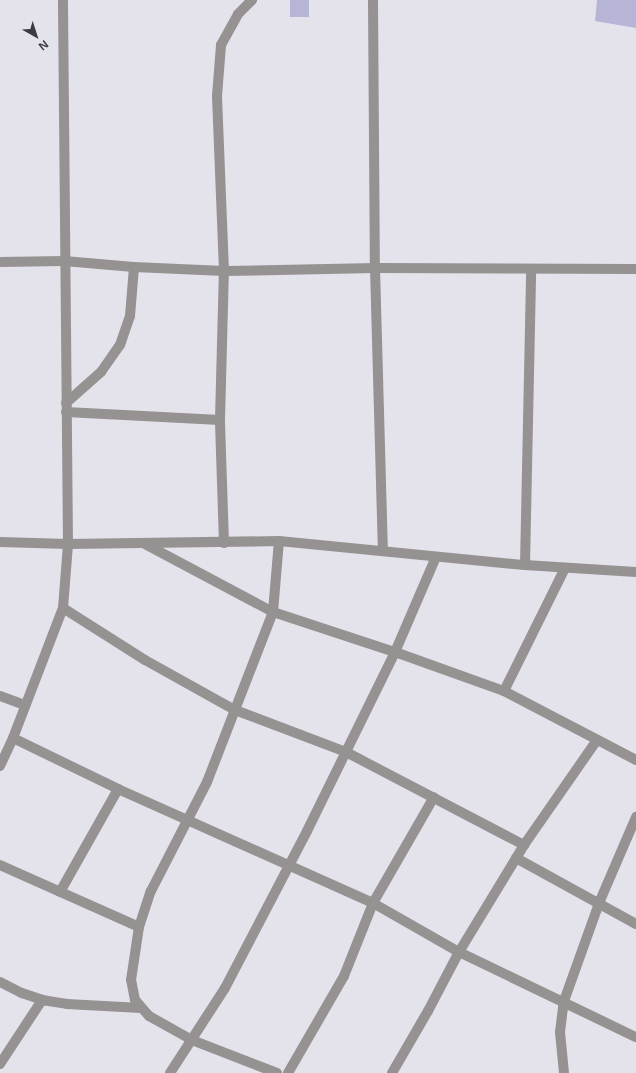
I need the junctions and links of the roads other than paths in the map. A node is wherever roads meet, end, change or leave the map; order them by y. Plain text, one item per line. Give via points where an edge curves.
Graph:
1 (63, 0) edge
2 (252, 0) edge
3 (373, 0) edge
4 (64, 261) junction
5 (0, 262) edge
6 (134, 267) junction
7 (375, 268) junction
8 (636, 269) edge
9 (531, 270) junction
10 (224, 271) junction
11 (66, 407) junction
12 (220, 420) junction
13 (0, 542) edge
14 (279, 542) junction
15 (143, 543) junction
16 (224, 543) junction
17 (68, 544) junction
18 (383, 551) junction
19 (436, 557) junction
20 (525, 565) junction
21 (565, 568) junction
22 (636, 572) edge
23 (62, 608) junction
24 (273, 612) junction
25 (395, 652) junction
26 (504, 691) junction
27 (0, 696) edge
28 (25, 705) junction
29 (235, 710) junction
30 (13, 738) junction
31 (597, 740) junction
32 (346, 752) junction
33 (636, 760) edge
34 (0, 766) edge
35 (118, 789) junction
36 (434, 797) junction
37 (188, 819) junction
38 (635, 821) edge
39 (524, 846) junction
40 (516, 858) junction
41 (0, 864) edge
42 (288, 866) junction
43 (60, 892) junction
44 (373, 903) junction
45 (599, 903) junction
46 (636, 924) edge
47 (139, 927) junction
48 (459, 952) junction
49 (0, 982) edge
50 (42, 1000) junction
51 (564, 1001) junction
52 (140, 1008) junction
53 (636, 1037) edge
54 (192, 1040) junction
55 (0, 1064) edge
56 (170, 1073) edge
57 (277, 1073) edge
58 (288, 1073) edge
59 (392, 1073) edge
60 (564, 1073) edge

1 - 4 street
2 - 10 street via 238,14 221,45 217,96
3 - 7 street
4 - 5 street
4 - 6 street
4 - 11 street
6 - 10 street
6 - 11 street via 130,316 120,345 102,372
7 - 9 street
7 - 10 street
7 - 18 street
8 - 9 street
9 - 20 street
10 - 12 street
11 - 12 street
11 - 17 street
12 - 16 street
13 - 17 street
14 - 16 street
14 - 18 street
14 - 24 street
15 - 16 street
15 - 17 street
15 - 24 street
17 - 23 street
18 - 19 street
19 - 20 street
19 - 25 street
20 - 21 street
21 - 22 street
21 - 26 street
23 - 28 street
23 - 29 street via 145,660
24 - 25 street
24 - 29 street
25 - 26 street
25 - 32 street
26 - 31 street
27 - 28 street
28 - 30 street
29 - 32 street
29 - 37 street via 207,782
30 - 34 street
30 - 35 street
31 - 33 street
31 - 39 street
32 - 36 street
32 - 42 street
35 - 37 street
35 - 43 street
36 - 39 street
36 - 44 street
37 - 42 street
37 - 47 street via 151,891
38 - 45 street
39 - 40 street
40 - 45 street
40 - 48 street
41 - 43 street
42 - 44 street
42 - 54 street via 226,988
43 - 47 street
44 - 48 street
44 - 58 street via 344,976
45 - 46 street
45 - 51 street
47 - 52 street via 131,980 135,1000
48 - 51 street
48 - 59 street
49 - 50 street
50 - 52 street
50 - 55 street
51 - 53 street
51 - 60 street via 560,1032
52 - 54 street via 148,1016
54 - 56 street
54 - 57 street

